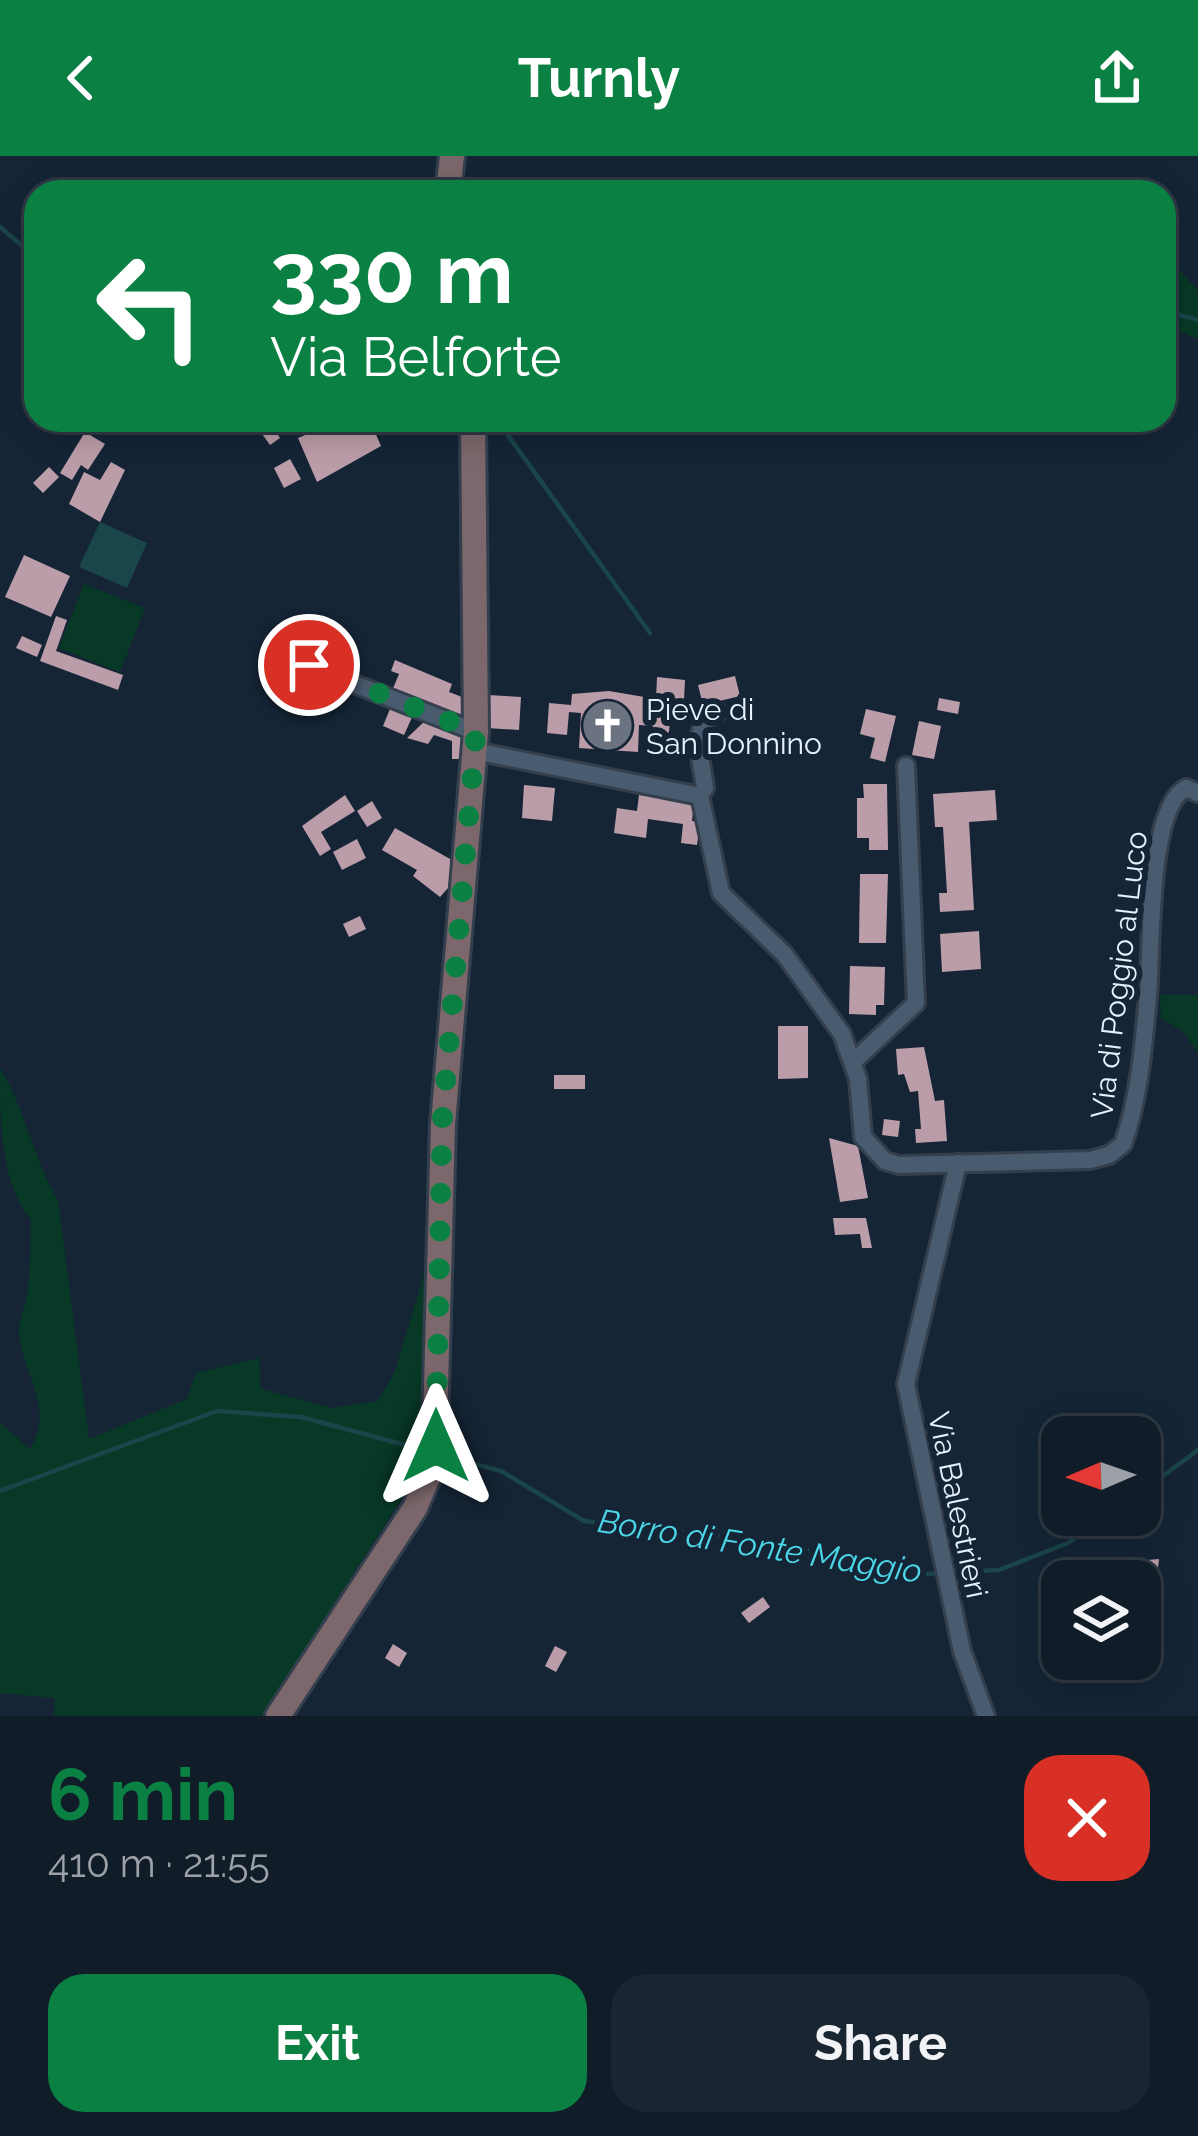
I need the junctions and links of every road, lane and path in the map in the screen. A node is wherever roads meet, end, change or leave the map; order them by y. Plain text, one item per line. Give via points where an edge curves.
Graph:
1 (473, 432) edge
2 (309, 665) dead end
3 (718, 712) dead end
4 (476, 742) junction
5 (906, 766) dead end
6 (1198, 793) edge
7 (700, 796) junction
8 (854, 1061) junction
9 (958, 1162) junction
10 (278, 1716) edge
11 (986, 1716) edge

1 - 4 street
2 - 4 street
3 - 7 street, Via di Poggio al Luco via 698,732
4 - 7 street
4 - 10 street via 442,1124 435,1455 415,1508
5 - 8 street via 916,1003
6 - 9 street, Via di Poggio al Luco via 1186,788 1168,806 1123,1144 1090,1160
7 - 8 street, Via di Poggio al Luco via 721,893 785,955
8 - 9 street, Via di Poggio al Luco via 860,1122 872,1151 899,1165
9 - 11 street, Via Balestrieri via 906,1384 962,1651

